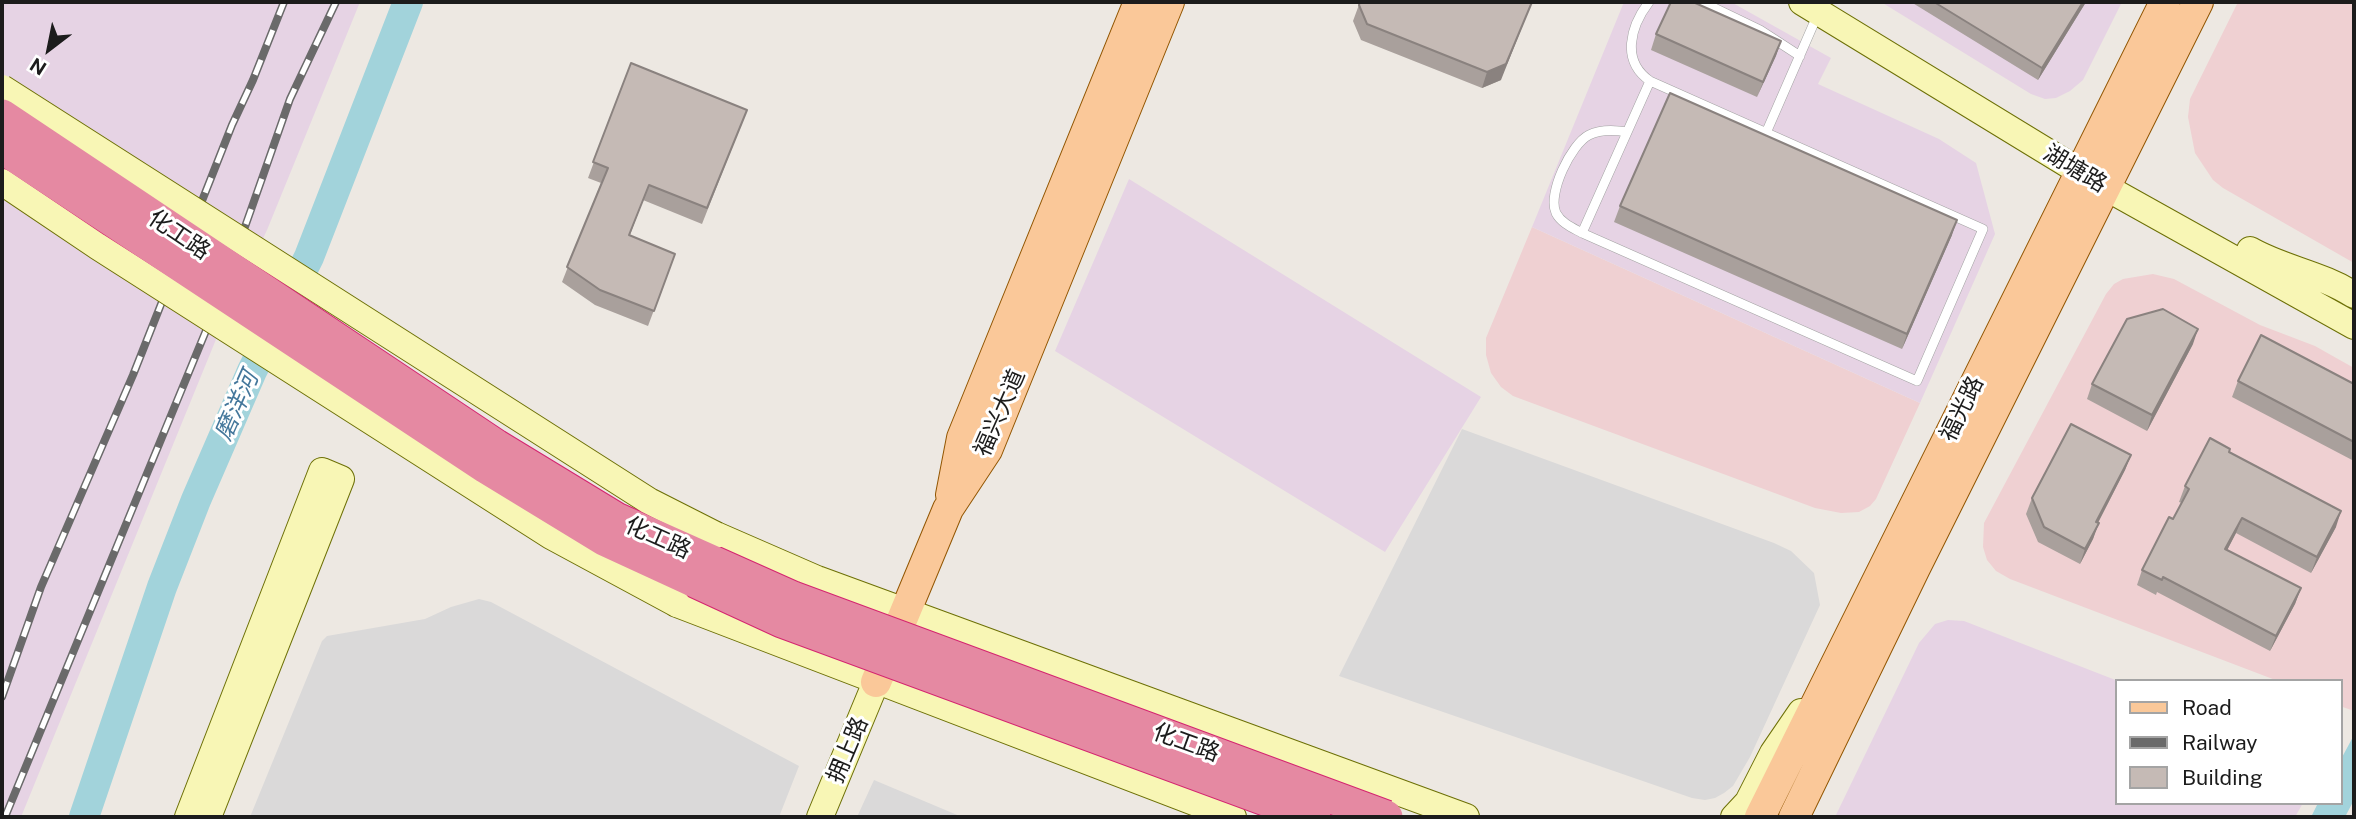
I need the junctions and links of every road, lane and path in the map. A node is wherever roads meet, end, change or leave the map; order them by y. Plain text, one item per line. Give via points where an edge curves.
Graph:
1 (1139, 2) edge
2 (1169, 2) edge
3 (1649, 2) edge
4 (1702, 2) edge
5 (2198, 2) edge
6 (2160, 4) edge
7 (1819, 5) edge
8 (1800, 55) junction
9 (1650, 81) junction
10 (2, 88) edge
11 (2, 116) edge
12 (1628, 132) junction
13 (1766, 133) junction
14 (2, 147) edge
15 (2084, 164) junction
16 (2109, 179) junction
17 (2, 182) edge
18 (1582, 233) junction
19 (2354, 295) edge
20 (2354, 326) edge
21 (948, 509) junction
22 (905, 610) junction
23 (1843, 649) junction
24 (876, 682) junction
25 (1820, 762) junction
26 (187, 817) edge
27 (208, 817) edge
28 (820, 817) edge
29 (1233, 817) edge
30 (1314, 817) edge
31 (1386, 817) edge
32 (1466, 817) edge
33 (1734, 817) edge
34 (1760, 817) edge
35 (1794, 817) edge
36 (1809, 817) edge

1 - 21 main road, 福兴大道 via 962,438
2 - 21 main road, 福兴大道 via 988,450
3 - 9 lane via 1633,34 1631,57
4 - 8 lane
5 - 16 main road, 福光路
6 - 15 main road, 福光路
7 - 8 lane
7 - 15 main road, 湖塘路
8 - 13 lane
9 - 12 lane
9 - 13 lane
10 - 22 main road, bridge via 649,501 817,579
11 - 31 highway, 化工路, bridge via 496,446 617,519 793,598
12 - 18 lane
12 - 18 lane via 1598,131 1571,153 1554,202 1562,220
13 - 18 lane via 1983,229 1917,381
14 - 30 highway, 化工路, bridge via 485,467 604,540 782,621
15 - 16 main road, 湖塘路
15 - 23 main road, 福光路
16 - 19 main road, 湖塘路 via 2267,260 2329,281
16 - 20 main road, 湖塘路
16 - 25 main road, 福光路
17 - 24 main road, bridge via 551,536 677,604
21 - 22 main road
22 - 24 main road
22 - 32 main road
23 - 33 main road via 1773,753 1748,802
23 - 34 main road, 福光路
24 - 28 main road, 拥上路
24 - 29 main road
25 - 35 main road, 福光路
25 - 36 main road
26 - 27 main road via 322,471 341,479

